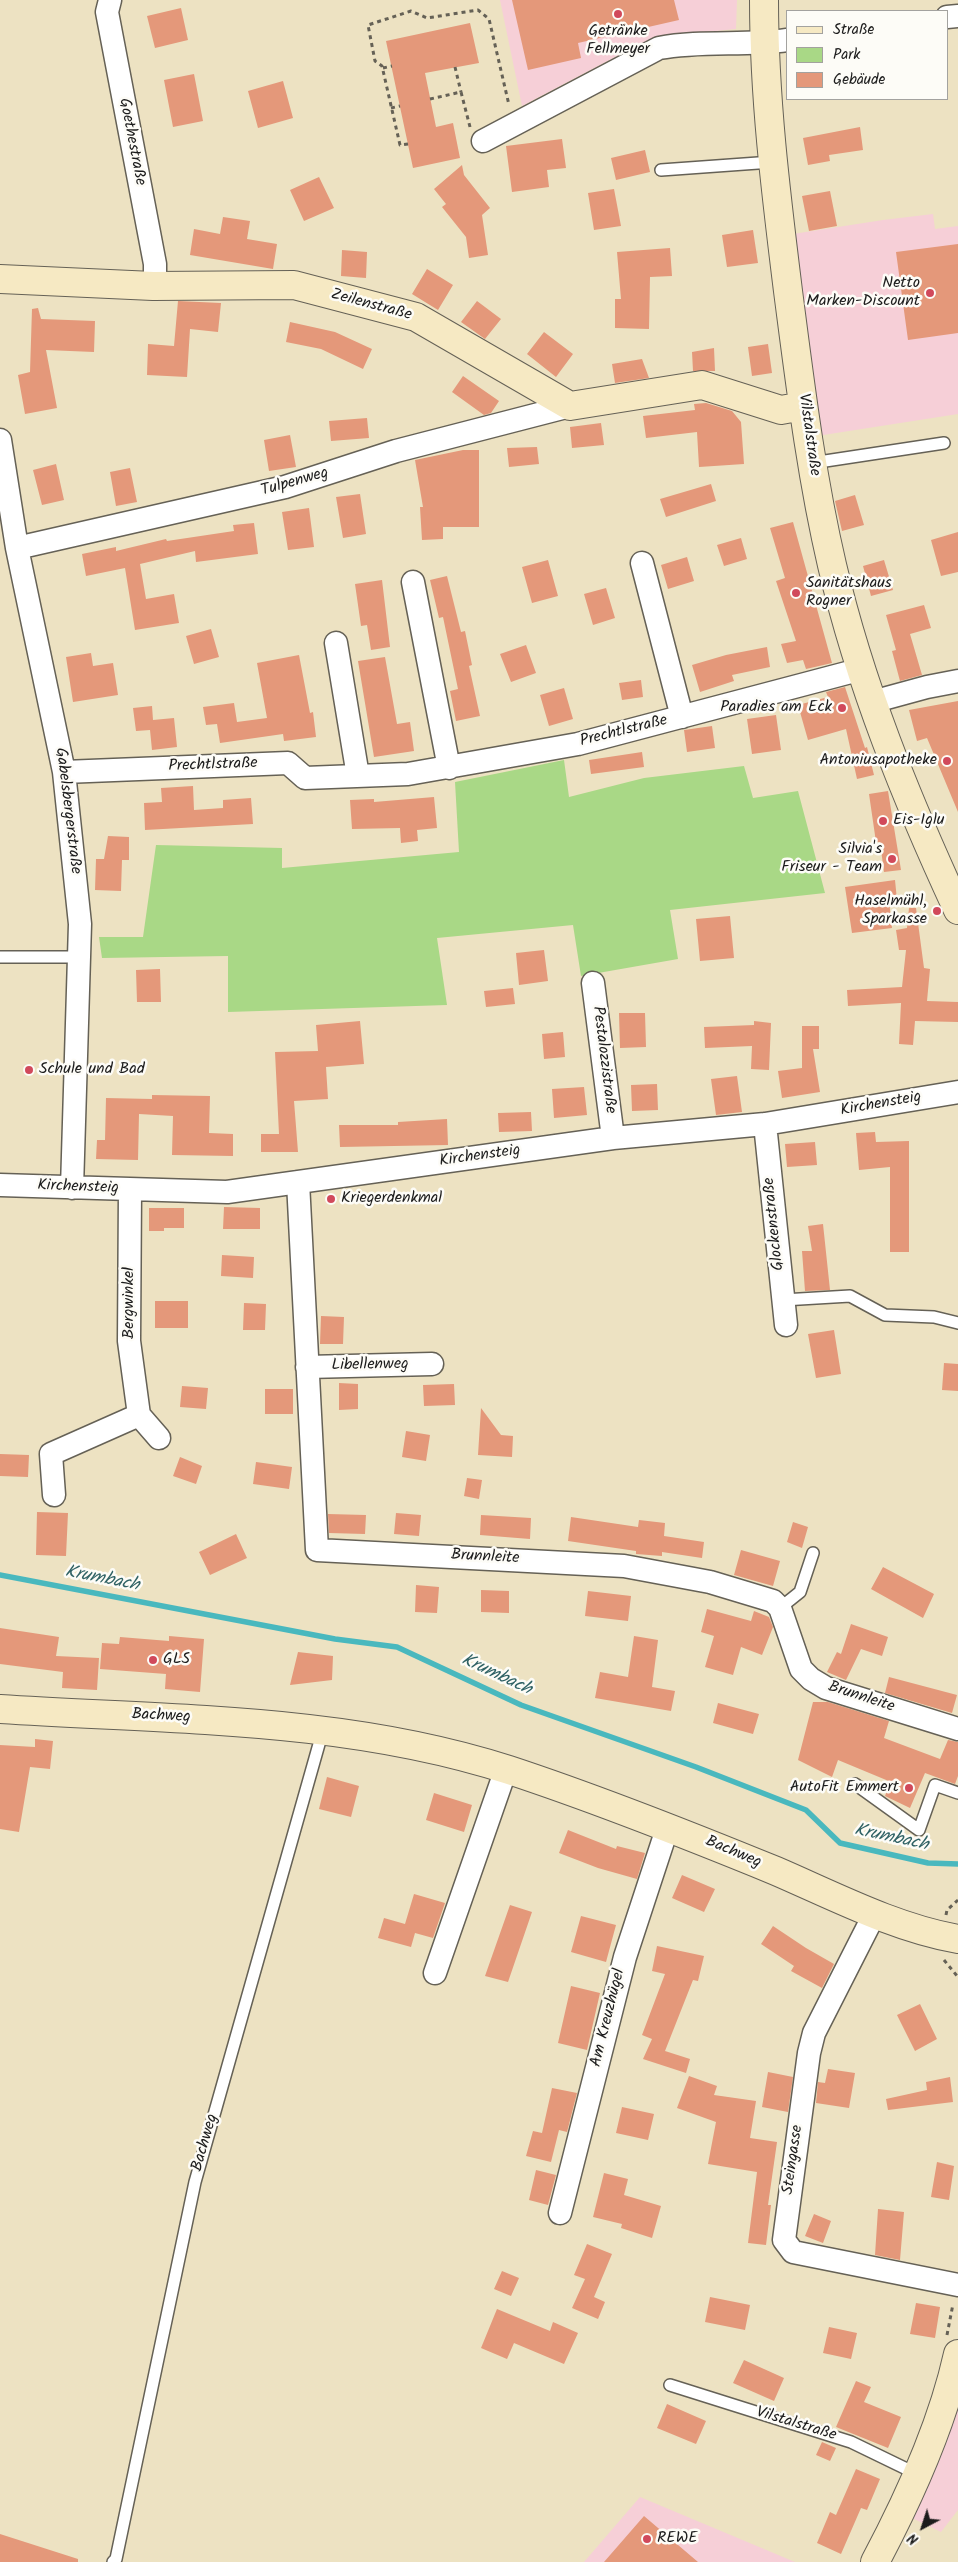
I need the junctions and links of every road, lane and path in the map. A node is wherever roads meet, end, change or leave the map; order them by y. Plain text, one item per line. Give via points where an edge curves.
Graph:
1 (110, 0) edge
2 (764, 0) edge
3 (775, 42) edge
4 (392, 66) dead end
5 (455, 67) dead end
6 (383, 68) junction
7 (460, 92) junction
8 (430, 99) dead end
9 (400, 106) dead end
10 (392, 108) junction
11 (513, 125) junction
12 (483, 141) joint
13 (408, 144) dead end
14 (772, 162) junction
15 (661, 170) dead end
16 (0, 279) edge
17 (155, 285) junction
18 (570, 406) junction
19 (803, 406) junction
20 (0, 440) edge
21 (944, 443) dead end
22 (811, 463) junction
23 (17, 548) junction
24 (642, 562) dead end
25 (413, 582) dead end
26 (336, 643) dead end
27 (862, 670) junction
28 (958, 681) edge
29 (872, 702) junction
30 (682, 717) junction
31 (449, 768) junction
32 (64, 772) junction
33 (358, 776) junction
34 (958, 910) edge
35 (0, 957) edge
36 (80, 957) junction
37 (593, 983) dead end
38 (958, 1092) edge
39 (765, 1124) junction
40 (613, 1138) junction
41 (298, 1182) junction
42 (0, 1185) edge
43 (72, 1188) junction
44 (130, 1190) junction
45 (783, 1300) junction
46 (958, 1323) edge
47 (786, 1324) dead end
48 (432, 1364) dead end
49 (307, 1367) junction
50 (139, 1415) junction
51 (159, 1438) dead end
52 (54, 1495) dead end
53 (813, 1553) dead end
54 (780, 1608) junction
55 (0, 1709) edge
56 (958, 1729) edge
57 (323, 1730) junction
58 (506, 1769) junction
59 (855, 1784) dead end
60 (958, 1793) edge
61 (668, 1826) junction
62 (875, 1913) junction
63 (958, 1939) edge
64 (436, 1973) dead end
65 (560, 2213) dead end
66 (958, 2285) edge
67 (958, 2354) edge
68 (670, 2385) dead end
69 (918, 2474) junction
70 (113, 2562) edge
71 (875, 2562) edge

1 - 17 street, Goethestraße via 107,12 155,264
2 - 3 street, Vilstalstraße
3 - 11 street via 687,42 660,48
3 - 14 street, Vilstalstraße
4 - 6 path
5 - 7 path
6 - 10 path
6 - 11 path via 376,61 368,25 412,11 427,18 478,10 489,19
7 - 8 path
7 - 12 path via 470,128
9 - 10 path
10 - 13 path via 400,146
11 - 12 street
14 - 15 lane
14 - 19 street, Vilstalstraße
16 - 17 street, Zeilenstraße
17 - 18 street, Zeilenstraße via 294,285 416,317
18 - 19 street via 702,385 781,410
18 - 23 street, Tulpenweg via 396,451 286,487
19 - 22 street, Vilstalstraße
20 - 23 street, Gabelsbergerstraße
21 - 22 lane
22 - 27 street, Vilstalstraße via 832,567
23 - 32 street, Gabelsbergerstraße
24 - 30 street, Prechtlstraße
25 - 31 street
26 - 33 street
27 - 29 street, Vilstalstraße
27 - 30 street, Prechtlstraße
28 - 29 street
29 - 34 street, Vilstalstraße
30 - 31 street, Prechtlstraße via 578,744
31 - 33 street, Prechtlstraße
32 - 33 street, Prechtlstraße via 288,763 305,778
32 - 36 street, Gabelsbergerstraße via 80,924
35 - 36 lane
36 - 43 street, Gabelsbergerstraße
37 - 40 street, Pestalozzistraße
38 - 39 street, Kirchensteig
39 - 40 street, Kirchensteig
39 - 45 street, Glockenstraße
40 - 41 street, Kirchensteig
41 - 44 street, Kirchensteig via 227,1192
41 - 49 street, Brunnleite
42 - 43 street, Kirchensteig
43 - 44 street, Kirchensteig
44 - 50 street, Bergwinkel via 129,1341
45 - 46 lane via 850,1296 884,1315 934,1317
45 - 47 street, Glockenstraße
48 - 49 street, Libellenweg
49 - 54 street, Brunnleite via 317,1550 624,1566 710,1582 773,1601
50 - 51 street
50 - 52 street via 52,1454
53 - 54 lane via 800,1592
54 - 56 street, Brunnleite via 801,1669 811,1679 826,1688
55 - 57 street, Bachweg via 227,1720
57 - 58 street, Bachweg via 416,1746
57 - 70 lane, Bachweg via 195,2182
58 - 61 street, Bachweg
58 - 64 street
59 - 60 lane via 919,1830 935,1785
61 - 62 street, Bachweg
61 - 65 street, Am Kreuzhügel via 625,1957
62 - 63 street, Bachweg
62 - 66 street, Steingasse via 814,2033 784,2240 793,2252
67 - 69 street via 952,2380
68 - 69 lane, Vilstalstraße via 851,2442
69 - 71 street

